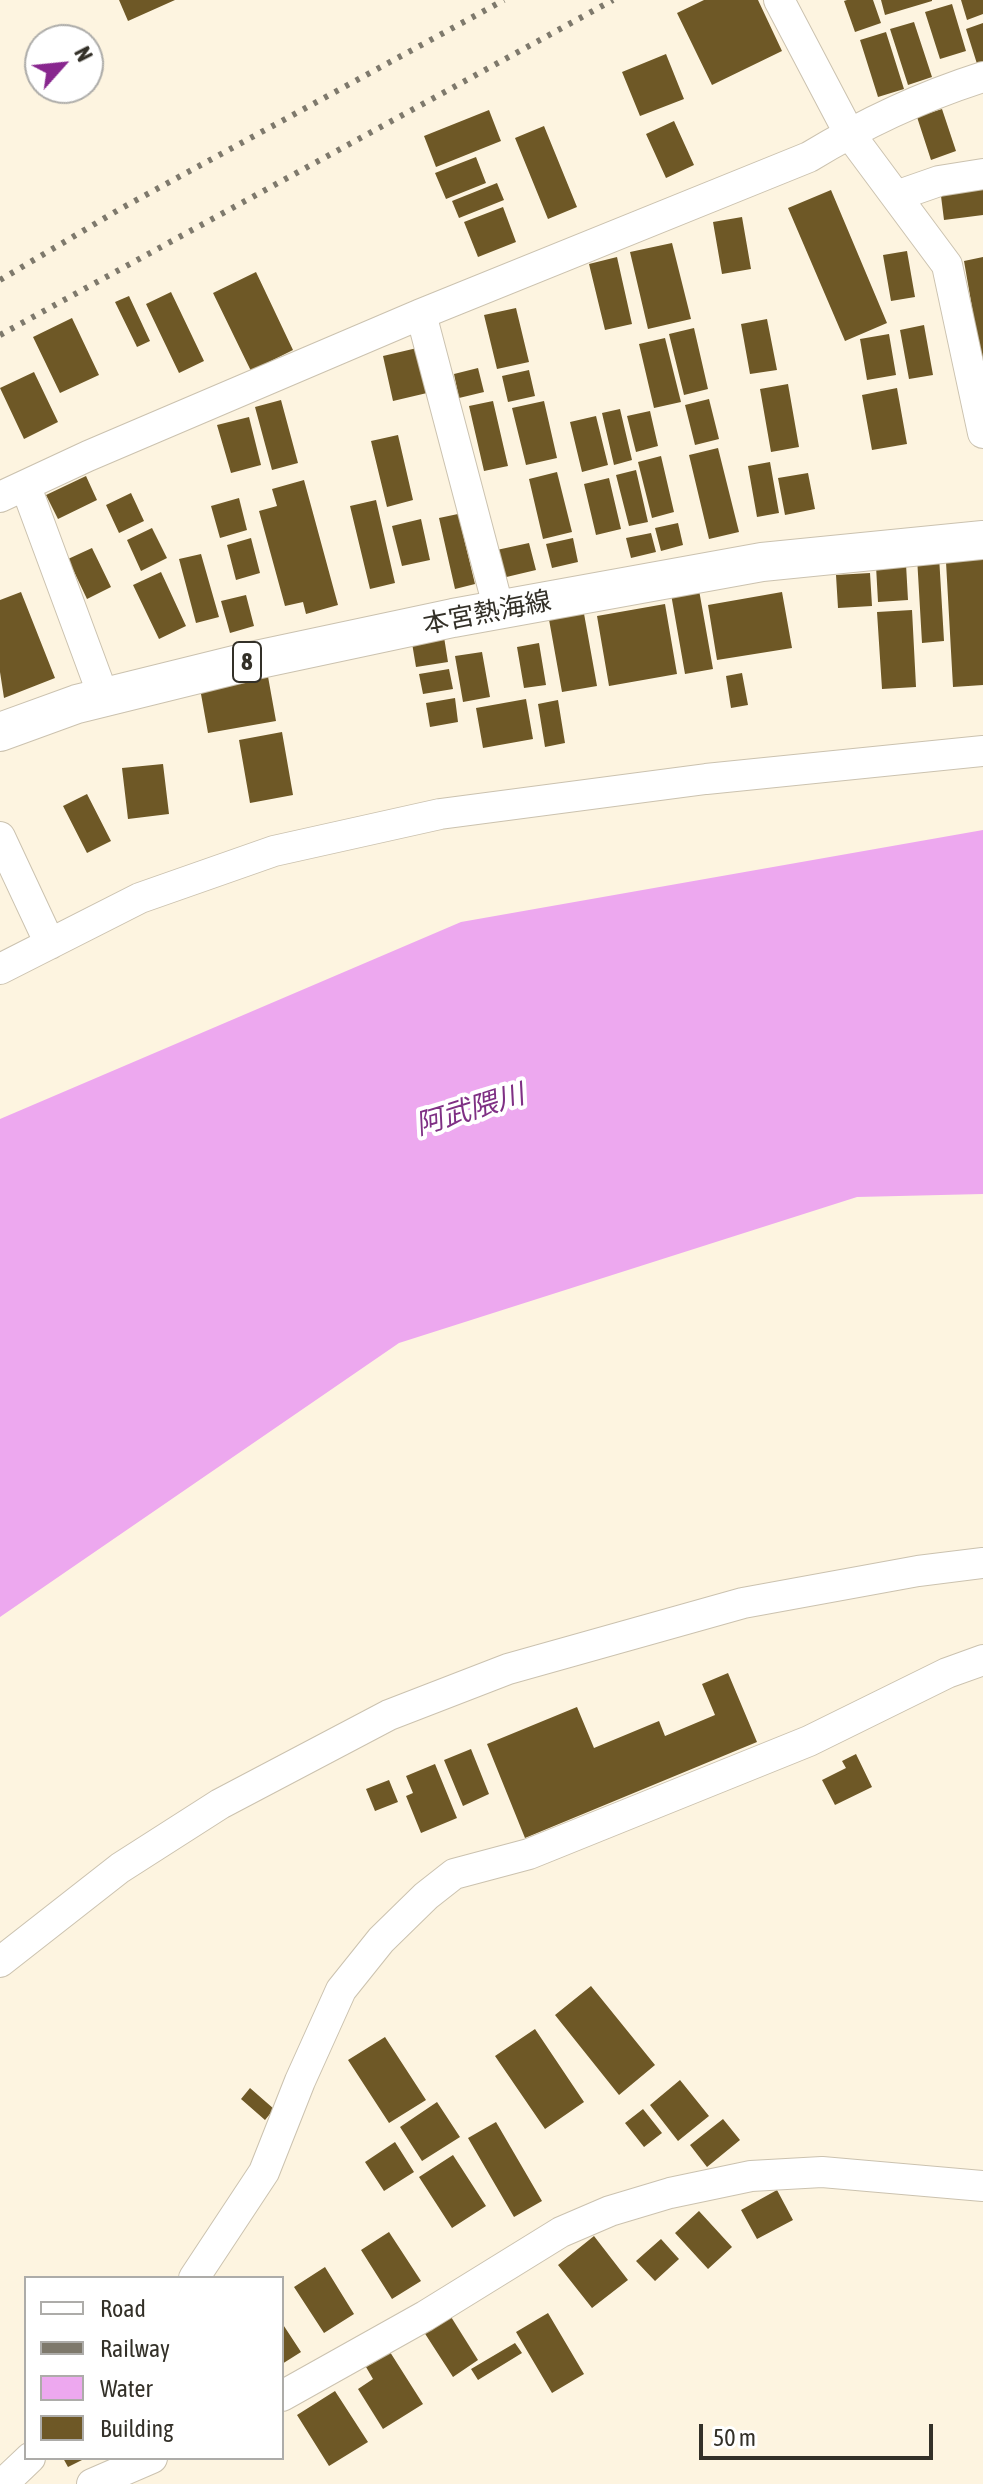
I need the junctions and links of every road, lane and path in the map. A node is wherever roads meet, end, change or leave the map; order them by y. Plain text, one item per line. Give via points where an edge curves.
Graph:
1 (779, 0) edge
2 (983, 77) edge
3 (849, 133) junction
4 (983, 174) edge
5 (896, 196) junction
6 (421, 314) junction
7 (983, 433) edge
8 (13, 492) edge
9 (983, 540) edge
10 (499, 610) junction
11 (104, 698) junction
12 (0, 732) edge
13 (983, 751) edge
14 (0, 837) edge
15 (50, 944) junction
16 (0, 969) edge
17 (983, 1563) edge
18 (983, 1660) edge
19 (0, 1962) edge
20 (983, 2186) edge
21 (195, 2276) edge
22 (284, 2395) edge
23 (28, 2460) edge
24 (147, 2460) edge
25 (6, 2484) edge
26 (92, 2484) edge

1 - 3 street
2 - 3 street via 910,102
3 - 5 street
3 - 6 street via 809,157
4 - 5 street via 939,181
5 - 7 street via 947,265
6 - 8 street
6 - 10 street
8 - 11 street
9 - 10 main road, 本宮熱海線 / 8 via 762,562
10 - 11 main road, 本宮熱海線 / 8 via 251,661
11 - 12 main road, 本宮熱海線 / 8
13 - 15 street via 706,779 440,814 274,851 140,898
14 - 15 street
15 - 16 street
17 - 19 street via 743,1603 508,1669 389,1715 233,1797 157,1844
18 - 21 street via 809,1741 618,1819 529,1854 454,1874 381,1940 341,1990 264,2172
20 - 22 street via 822,2172 751,2176 670,2193 561,2232
23 - 25 street
24 - 26 street

